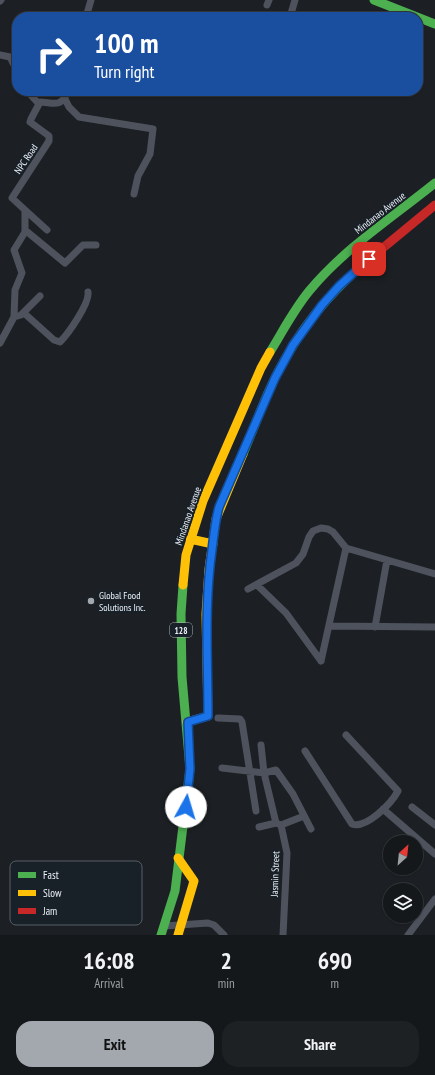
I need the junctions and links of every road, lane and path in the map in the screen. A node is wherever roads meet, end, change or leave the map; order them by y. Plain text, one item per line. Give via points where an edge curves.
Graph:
1 (90, 0) edge
2 (295, 0) edge
3 (374, 0) edge
4 (87, 12) edge
5 (291, 12) edge
6 (404, 12) edge
7 (423, 19) edge
8 (435, 24) edge
9 (0, 55) edge
10 (12, 61) edge
11 (32, 96) edge
12 (66, 96) edge
13 (65, 99) junction
14 (39, 104) junction
15 (435, 183) edge
16 (134, 194) dead end
17 (435, 205) edge
18 (25, 210) junction
19 (381, 226) junction
20 (25, 230) junction
21 (47, 230) dead end
22 (392, 240) junction
23 (96, 245) dead end
24 (88, 292) dead end
25 (40, 296) dead end
26 (24, 313) junction
27 (14, 317) junction
28 (0, 343) edge
29 (190, 539) junction
30 (213, 544) junction
31 (346, 548) junction
32 (387, 560) junction
33 (435, 574) edge
34 (257, 585) junction
35 (248, 589) dead end
36 (329, 626) junction
37 (375, 627) junction
38 (435, 627) edge
39 (218, 718) dead end
40 (188, 722) junction
41 (346, 735) dead end
42 (261, 745) dead end
43 (305, 751) dead end
44 (222, 768) dead end
45 (249, 771) junction
46 (264, 773) junction
47 (412, 807) dead end
48 (384, 809) junction
49 (256, 811) dead end
50 (304, 816) junction
51 (279, 824) junction
52 (435, 825) edge
53 (260, 827) dead end
54 (311, 829) dead end
55 (435, 854) edge
56 (178, 858) junction
57 (435, 899) edge
58 (182, 925) junction
59 (162, 931) edge
60 (178, 935) edge
61 (224, 935) edge
62 (283, 935) edge
63 (408, 935) edge

1 - 4 street
2 - 5 street
3 - 6 main road
7 - 8 main road
9 - 10 street via 10,57
11 - 14 street
12 - 13 street
13 - 14 street via 58,104
13 - 16 street via 79,117 153,129 150,154 138,176
14 - 18 street, NPC Road via 30,122 49,136 49,141 12,196
15 - 19 main road, Mindanao Avenue / 128
17 - 22 main road, 128
18 - 20 street
18 - 21 street
19 - 22 main road
19 - 29 main road, Mindanao Avenue / 128 via 348,252 310,290 292,315 261,368 203,501
20 - 23 street via 65,263 83,245
20 - 27 street via 14,250 22,273 15,290
22 - 30 main road, 128 via 339,286 310,320 288,352 219,507
24 - 26 street via 82,311 60,342 54,340
25 - 26 street
26 - 27 street
27 - 28 street
29 - 30 main road
29 - 40 main road, Mindanao Avenue / 128 via 183,586 181,636 182,677
30 - 40 main road, 128 via 206,614 208,716
31 - 32 street
31 - 34 street via 328,529 313,531 300,559
31 - 36 street
32 - 33 street
32 - 37 street
34 - 35 street
34 - 36 street via 286,613 322,661
36 - 37 street
37 - 38 street
39 - 45 street via 240,719 242,722
40 - 56 main road, Mindanao Avenue / 128 via 190,769
41 - 48 street via 398,790
42 - 46 street, Jasmin Street
43 - 48 street via 352,824 363,824
44 - 45 street
45 - 46 street
45 - 49 street
46 - 50 street via 276,770 293,794
46 - 51 street, Jasmin Street
47 - 52 street
48 - 55 street
50 - 51 street
50 - 54 street
51 - 53 street
51 - 62 street, Jasmin Street via 287,853
56 - 58 main road via 194,881
56 - 59 main road, Mindanao Avenue / 128 via 175,891
57 - 63 street
58 - 59 street
58 - 60 main road
58 - 61 street via 208,923

